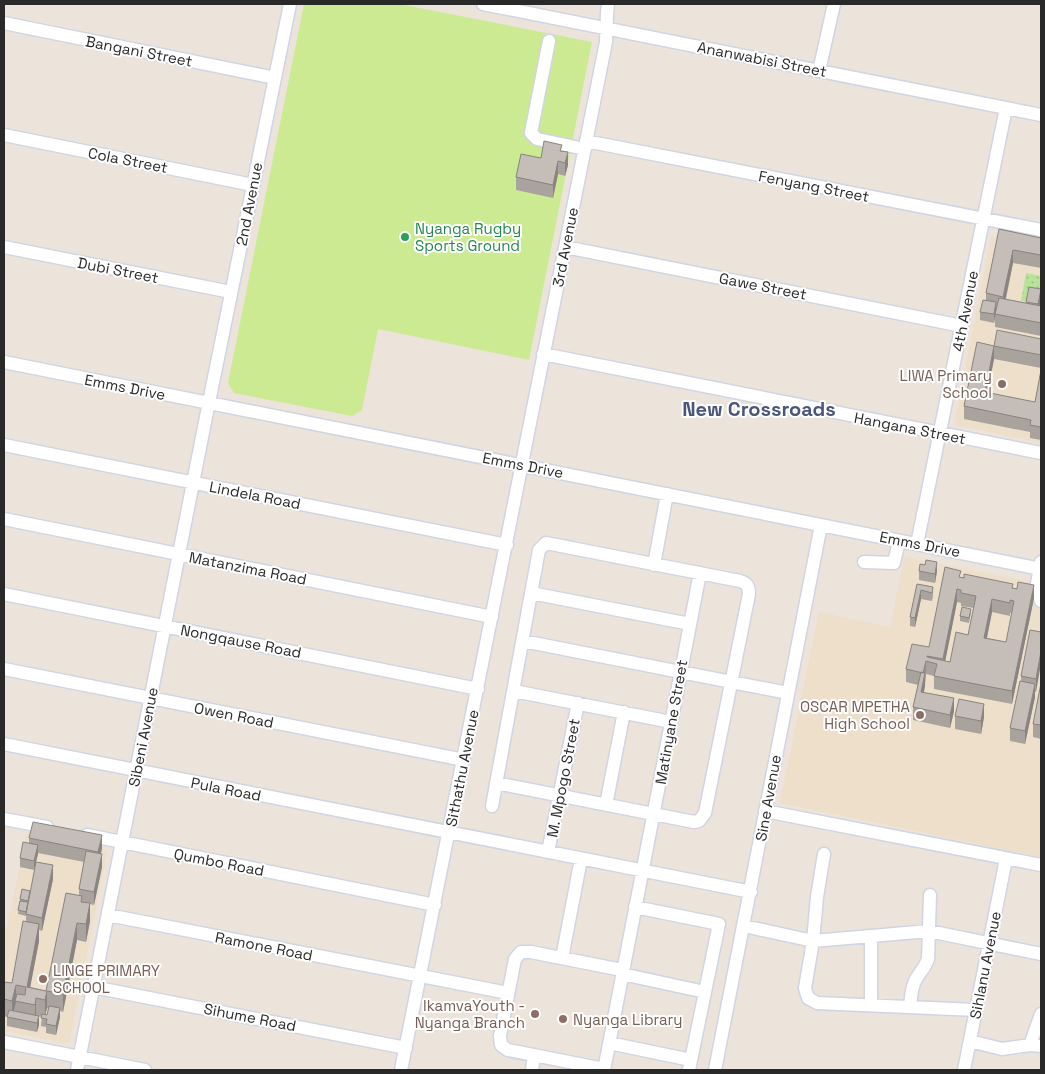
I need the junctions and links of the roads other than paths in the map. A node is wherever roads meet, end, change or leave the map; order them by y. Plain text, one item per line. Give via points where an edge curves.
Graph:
1 (290, 4) edge
2 (482, 4) edge
3 (608, 4) edge
4 (834, 4) edge
5 (4, 24) edge
6 (606, 28) junction
7 (549, 41) dead end
8 (819, 71) junction
9 (274, 78) junction
10 (1006, 108) junction
11 (1041, 115) edge
12 (4, 135) edge
13 (586, 145) junction
14 (253, 185) junction
15 (983, 219) junction
16 (1041, 230) edge
17 (4, 247) edge
18 (565, 247) junction
19 (232, 292) junction
20 (962, 326) junction
21 (543, 354) junction
22 (4, 362) edge
23 (209, 403) junction
24 (940, 434) junction
25 (4, 445) edge
26 (1041, 454) edge
27 (522, 465) junction
28 (193, 482) junction
29 (667, 494) junction
30 (4, 519) edge
31 (820, 525) junction
32 (900, 540) junction
33 (917, 544) junction
34 (507, 545) junction
35 (179, 554) junction
36 (864, 562) dead end
37 (654, 565) junction
38 (1041, 566) edge
39 (700, 573) junction
40 (532, 593) junction
41 (4, 594) edge
42 (1041, 601) edge
43 (492, 617) junction
44 (690, 624) junction
45 (165, 626) junction
46 (523, 641) junction
47 (4, 669) edge
48 (680, 672) junction
49 (732, 682) junction
50 (478, 689) junction
51 (514, 691) junction
52 (788, 693) junction
53 (151, 698) junction
54 (578, 703) junction
55 (624, 712) junction
56 (671, 722) junction
57 (4, 744) edge
58 (464, 760) junction
59 (136, 771) junction
60 (496, 783) junction
61 (559, 796) junction
62 (606, 805) junction
63 (492, 806) dead end
64 (765, 811) junction
65 (654, 814) junction
66 (4, 819) edge
67 (58, 830) edge
68 (76, 833) edge
69 (449, 833) junction
70 (122, 842) junction
71 (548, 852) junction
72 (824, 854) dead end
73 (581, 859) junction
74 (1006, 859) junction
75 (1041, 864) edge
76 (643, 870) junction
77 (751, 892) junction
78 (930, 895) dead end
79 (435, 905) junction
80 (635, 907) junction
81 (108, 915) junction
82 (744, 926) junction
83 (929, 930) junction
84 (871, 936) junction
85 (813, 941) junction
86 (989, 943) junction
87 (1041, 954) edge
88 (562, 958) junction
89 (622, 972) junction
90 (420, 976) junction
91 (93, 987) junction
92 (705, 992) junction
93 (508, 994) junction
94 (871, 1005) junction
95 (910, 1007) junction
96 (976, 1010) junction
97 (1041, 1014) edge
98 (970, 1041) junction
99 (4, 1042) edge
100 (609, 1043) junction
101 (1036, 1046) edge
102 (406, 1048) junction
103 (534, 1055) junction
104 (80, 1057) junction
105 (690, 1065) edge
106 (131, 1069) edge
107 (77, 1070) edge
108 (145, 1070) edge
109 (401, 1070) edge
110 (532, 1070) edge
111 (604, 1070) edge
112 (715, 1070) edge
113 (964, 1070) edge

1 - 9 street, 2nd Avenue
2 - 6 street, Ananwabisi Street
3 - 6 street, 3rd Avenue
4 - 8 street
5 - 9 street, Bangani Street
6 - 8 street, Ananwabisi Street
6 - 13 street, 3rd Avenue
7 - 13 street, Fenyang Street via 532,133 537,139
8 - 10 street, Ananwabisi Street
9 - 14 street, 2nd Avenue
10 - 11 street, Ananwabisi Street
10 - 15 street, 4th Avenue
12 - 14 street, Cola Street
13 - 15 street, Fenyang Street
13 - 18 street, 3rd Avenue
14 - 19 street, 2nd Avenue
15 - 16 street, Fenyang Street
15 - 20 street, 4th Avenue
17 - 19 street, Dubi Street
18 - 20 street, Gawe Street
18 - 21 street, 3rd Avenue
19 - 23 street, 2nd Avenue
20 - 24 street, 4th Avenue
21 - 24 street, Hangana Street
21 - 27 street, 3rd Avenue
22 - 23 street, Emms Drive
23 - 27 street, Emms Drive
23 - 28 street, Sibeni Avenue
24 - 26 street, Hangana Street
24 - 33 street, 4th Avenue
25 - 28 street, Lindela Road
27 - 29 street, Emms Drive
27 - 34 street, Sithathu Avenue
28 - 34 street, Lindela Road
28 - 35 street, Sibeni Avenue
29 - 31 street, Emms Drive
29 - 37 street
30 - 35 street, Matanzima Road
31 - 32 street, Emms Drive
31 - 52 street, Sine Avenue
32 - 33 street, Emms Drive
32 - 36 street via 894,563
33 - 38 street, Emms Drive
34 - 43 street, Sithathu Avenue
35 - 43 street, Matanzima Road
35 - 45 street, Sibeni Avenue
37 - 39 street
37 - 40 street via 546,543 539,550
38 - 42 street via 1036,589
39 - 44 street, Matinyane Street
39 - 49 street via 746,583 749,590
40 - 44 street
40 - 46 street
41 - 45 street, Nongqause Road
43 - 50 street, Sithathu Avenue
44 - 48 street, Matinyane Street
45 - 50 street, Nongqause Road
45 - 53 street, Sibeni Avenue
46 - 48 street
46 - 51 street
47 - 53 street, Owen Road
48 - 49 street
48 - 56 street, Matinyane Street
49 - 52 street
49 - 65 street via 703,818 694,822
50 - 58 street, Sithathu Avenue
51 - 54 street
51 - 60 street
52 - 64 street, Sine Avenue
53 - 58 street, Owen Road
53 - 59 street, Sibeni Avenue
54 - 55 street
54 - 61 street, M. Mpogo Street
55 - 56 street
55 - 62 street
56 - 65 street, Matinyane Street
57 - 59 street, Pula Road
58 - 69 street, Sithathu Avenue
59 - 69 street, Pula Road
59 - 70 street, Sibeni Avenue
60 - 61 street
60 - 63 street
61 - 62 street
61 - 71 street, M. Mpogo Street
62 - 65 street
64 - 74 street
64 - 77 street, Sine Avenue
65 - 76 street, Matinyane Street
66 - 67 street
68 - 70 street, Qumbo Road
69 - 71 street, Pula Road
69 - 79 street, Sithathu Avenue
70 - 79 street, Qumbo Road
70 - 81 street, Sibeni Avenue
71 - 73 street, Pula Road
72 - 85 street
73 - 76 street, Pula Road
73 - 88 street
74 - 75 street
74 - 86 street, Sihlanu Avenue
76 - 77 street, Pula Road
76 - 80 street, Matinyane Street
77 - 82 street, Sine Avenue
78 - 83 street
79 - 90 street, Sithathu Avenue
80 - 89 street, Matinyane Street
80 - 92 street via 718,924
81 - 90 street, Ramone Road
81 - 91 street, Sibeni Avenue
82 - 85 street
82 - 112 street, Sine Avenue
83 - 84 street
83 - 86 street
83 - 95 street via 928,959 913,986
84 - 85 street
84 - 94 street
85 - 94 street via 805,988 808,998 817,1003
86 - 87 street
86 - 96 street, Sihlanu Avenue
88 - 89 street
88 - 93 street via 520,952 514,959
89 - 92 street
89 - 100 street, Matinyane Street
90 - 93 street, Ramone Road
90 - 102 street, Sithathu Avenue
91 - 102 street, Sihume Road
91 - 104 street, Sibeni Avenue
92 - 105 street
93 - 103 street via 501,1045 508,1050
94 - 95 street
95 - 96 street
96 - 98 street, Sihlanu Avenue
97 - 101 street
98 - 101 street via 1002,1049
98 - 113 street, Sihlanu Avenue
99 - 104 street
100 - 105 street
100 - 111 street, Matinyane Street
102 - 109 street, Sithathu Avenue
103 - 110 street
103 - 111 street
104 - 106 street
104 - 107 street, Sibeni Avenue
106 - 108 street

